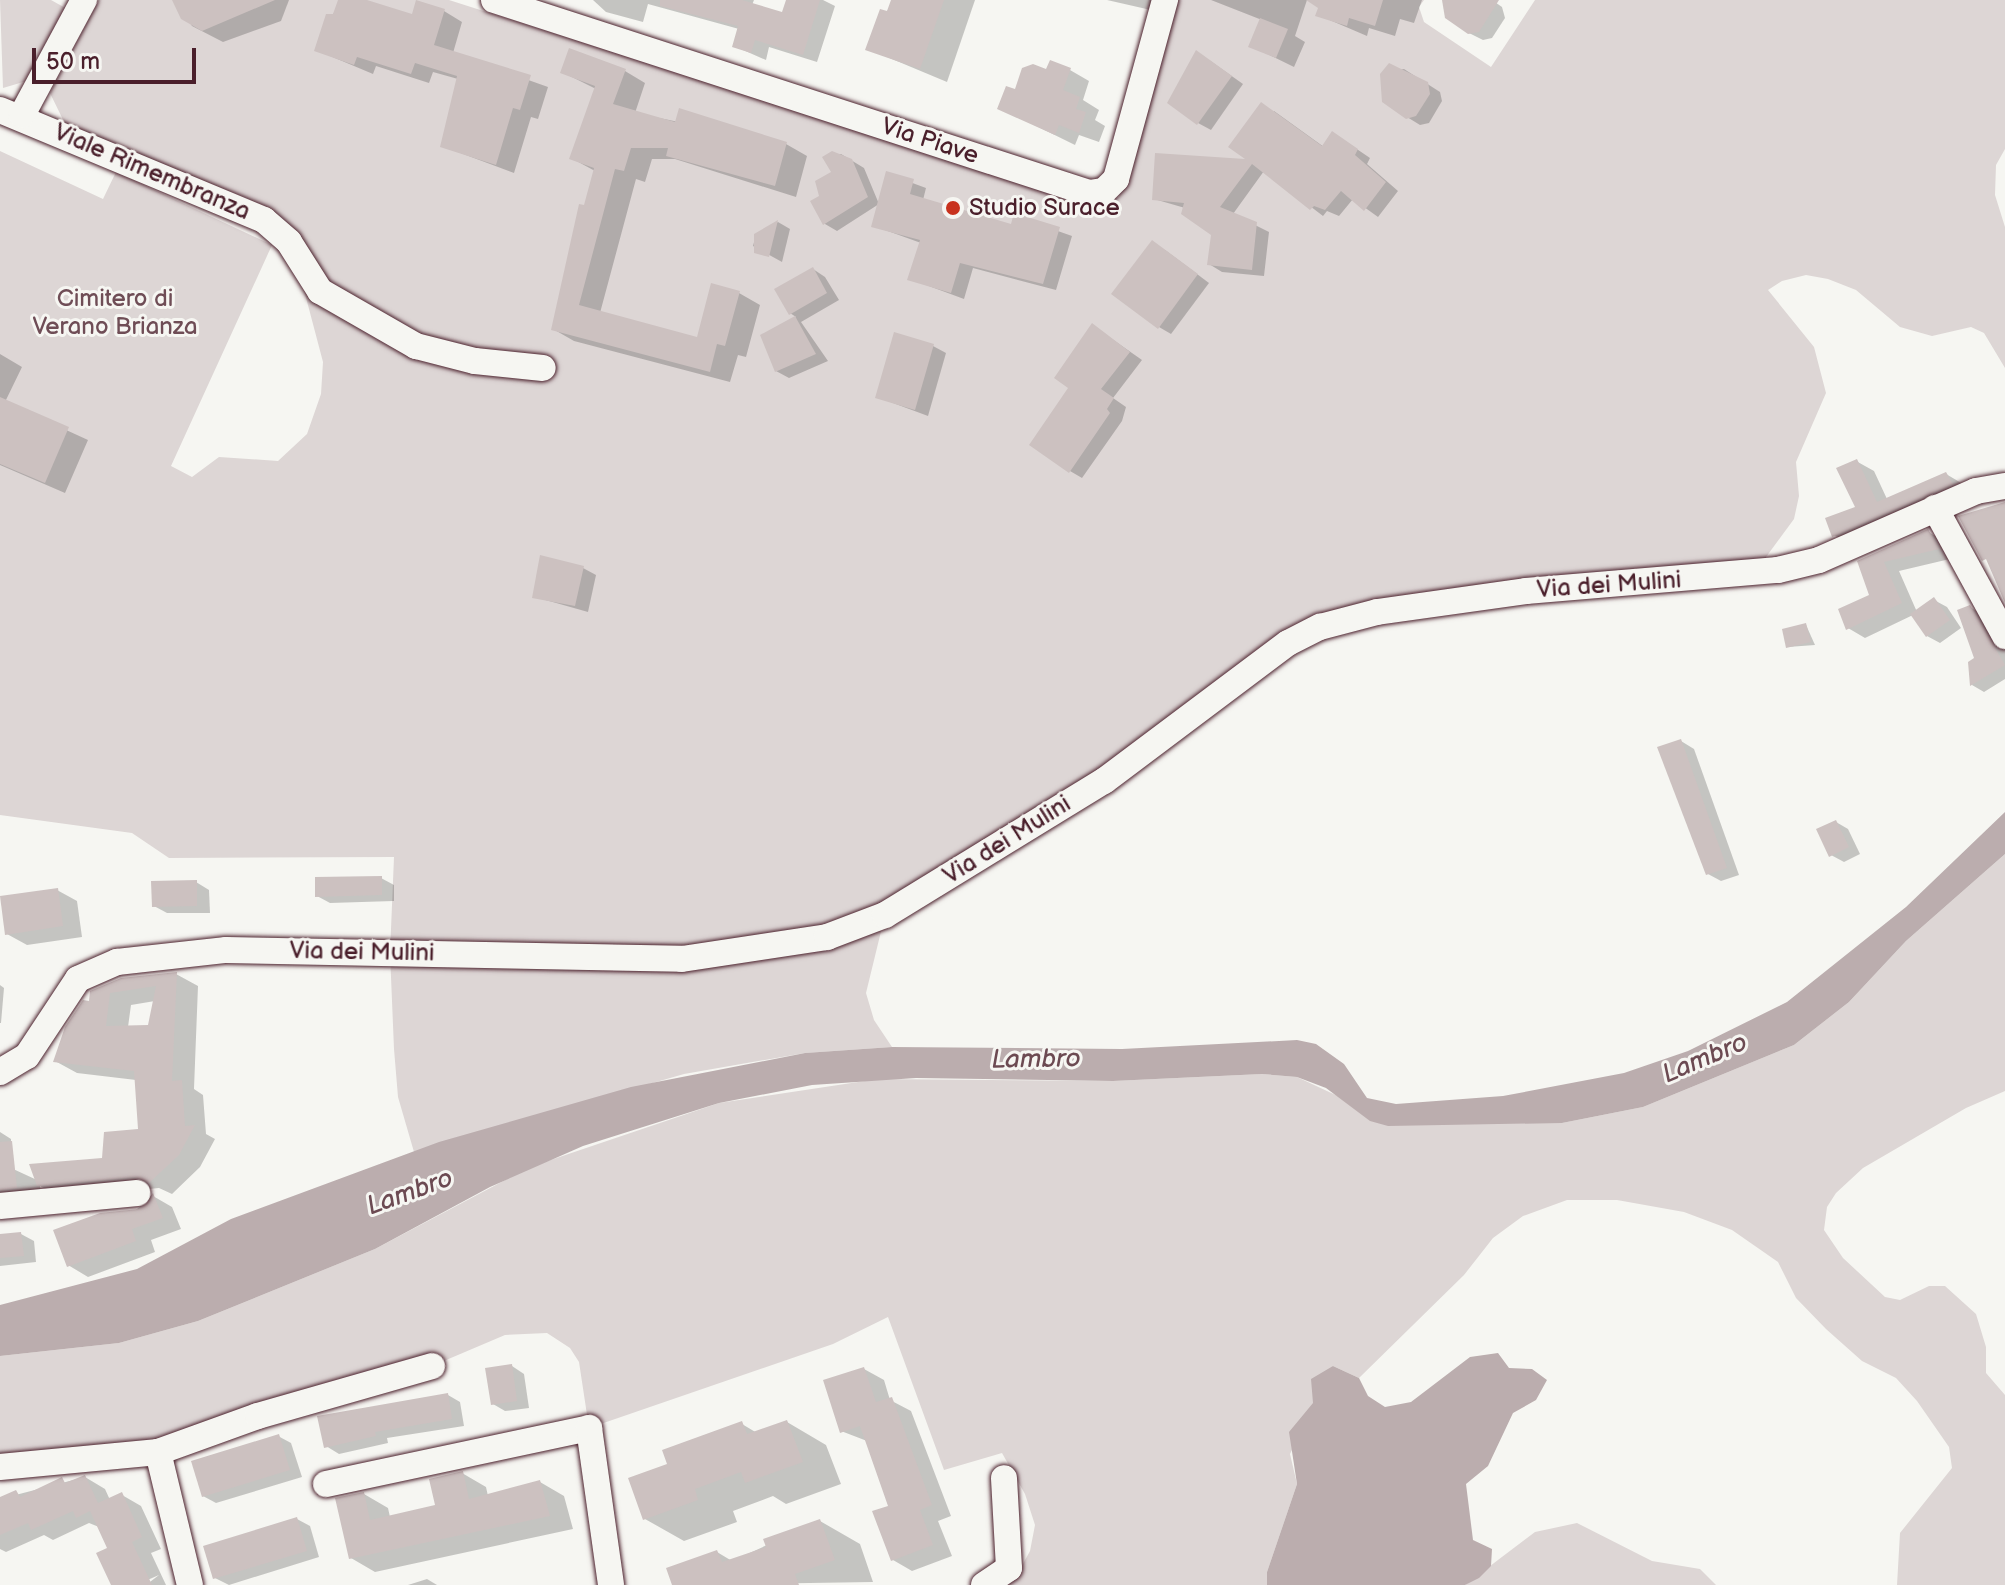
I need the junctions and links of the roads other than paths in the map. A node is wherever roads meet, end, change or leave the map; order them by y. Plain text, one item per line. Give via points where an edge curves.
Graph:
1 (84, 0) edge
2 (494, 0) edge
3 (1165, 0) edge
4 (567, 11) edge
5 (11, 112) edge
6 (543, 368) dead end
7 (2005, 486) edge
8 (1935, 508) junction
9 (2005, 636) edge
10 (0, 1072) edge
11 (137, 1193) dead end
12 (0, 1206) edge
13 (432, 1366) dead end
14 (158, 1452) junction
15 (0, 1467) edge
16 (1004, 1478) dead end
17 (326, 1484) dead end
18 (190, 1585) edge
19 (611, 1585) edge
20 (984, 1585) edge

1 - 5 street
2 - 4 street, Via Piave
3 - 4 street, Via Piave via 1116,179 1104,191 1089,193
5 - 6 street, Viale Rimembranza via 264,220 289,242 320,291 416,346 475,361
7 - 8 street, Via dei Mulini
8 - 9 street
8 - 10 street, Via dei Mulini via 1819,560 1778,570 1526,591 1377,612 1320,627 1288,643 1104,781 885,915 827,937 682,959 226,950 117,962 78,979 27,1056
11 - 12 street
13 - 14 street via 258,1416
14 - 15 street
14 - 18 street
16 - 20 street via 1009,1568
17 - 19 street via 589,1428

